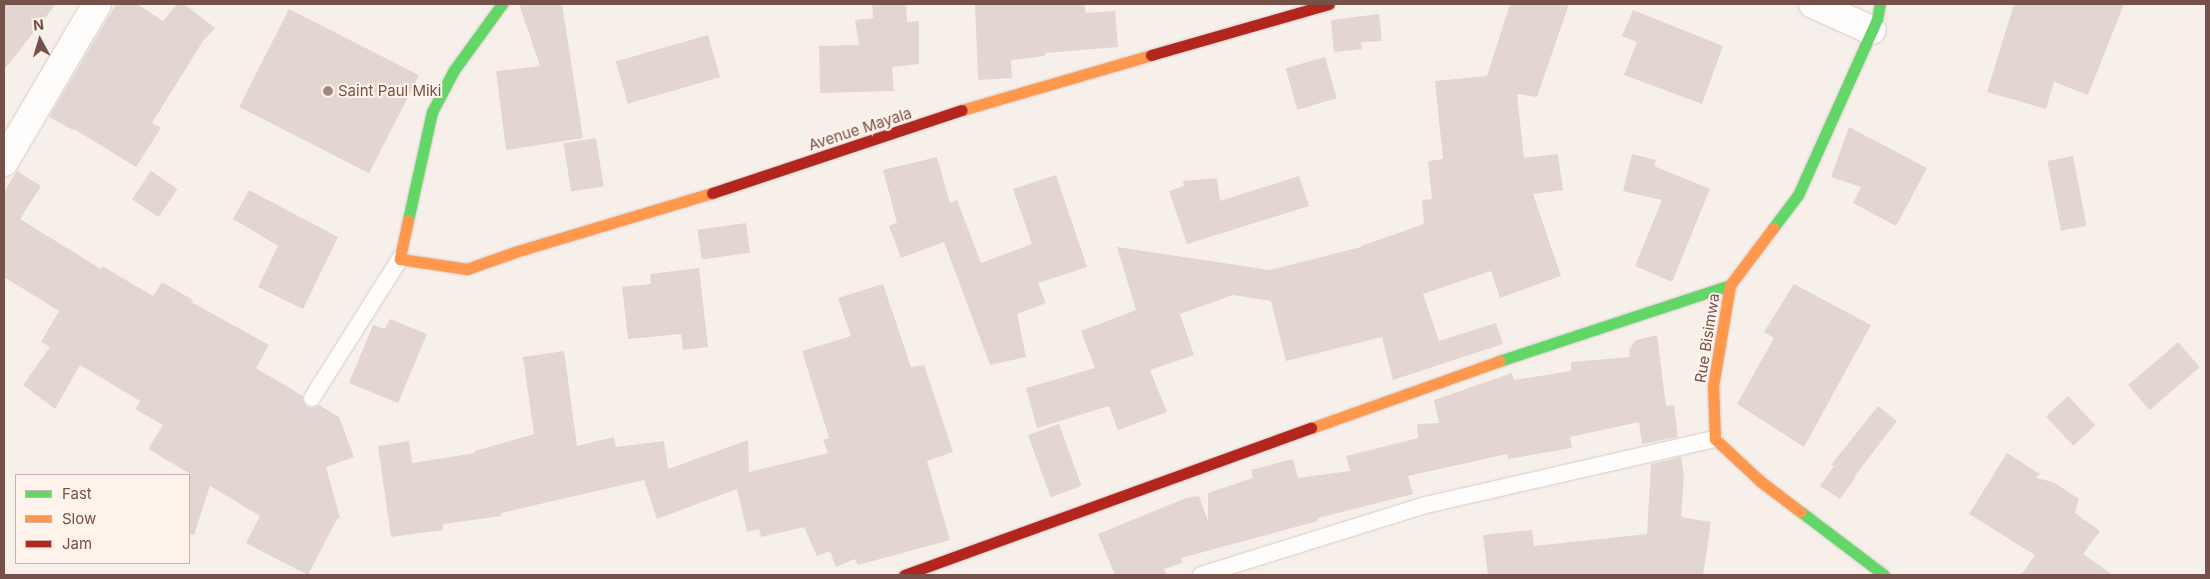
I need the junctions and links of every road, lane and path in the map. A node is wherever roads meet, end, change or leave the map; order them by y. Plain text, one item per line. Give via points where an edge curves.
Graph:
1 (97, 4) edge
2 (502, 4) edge
3 (1329, 4) edge
4 (1813, 4) edge
5 (1880, 4) edge
6 (1872, 30) junction
7 (4, 162) edge
8 (400, 258) junction
9 (1730, 285) junction
10 (312, 398) dead end
11 (1715, 438) junction
12 (904, 575) edge
13 (1201, 575) edge
14 (1884, 575) edge

1 - 7 street
2 - 8 street via 454,70 432,112
3 - 8 street, Avenue Mayala via 999,98 735,186 468,269
4 - 6 street
5 - 6 street, Rue Bisimwa
6 - 9 street, Rue Bisimwa via 1798,195
8 - 10 lane
9 - 11 street, Rue Bisimwa via 1713,385
9 - 12 street via 1445,379
11 - 13 lane via 1426,505
11 - 14 street via 1760,481

